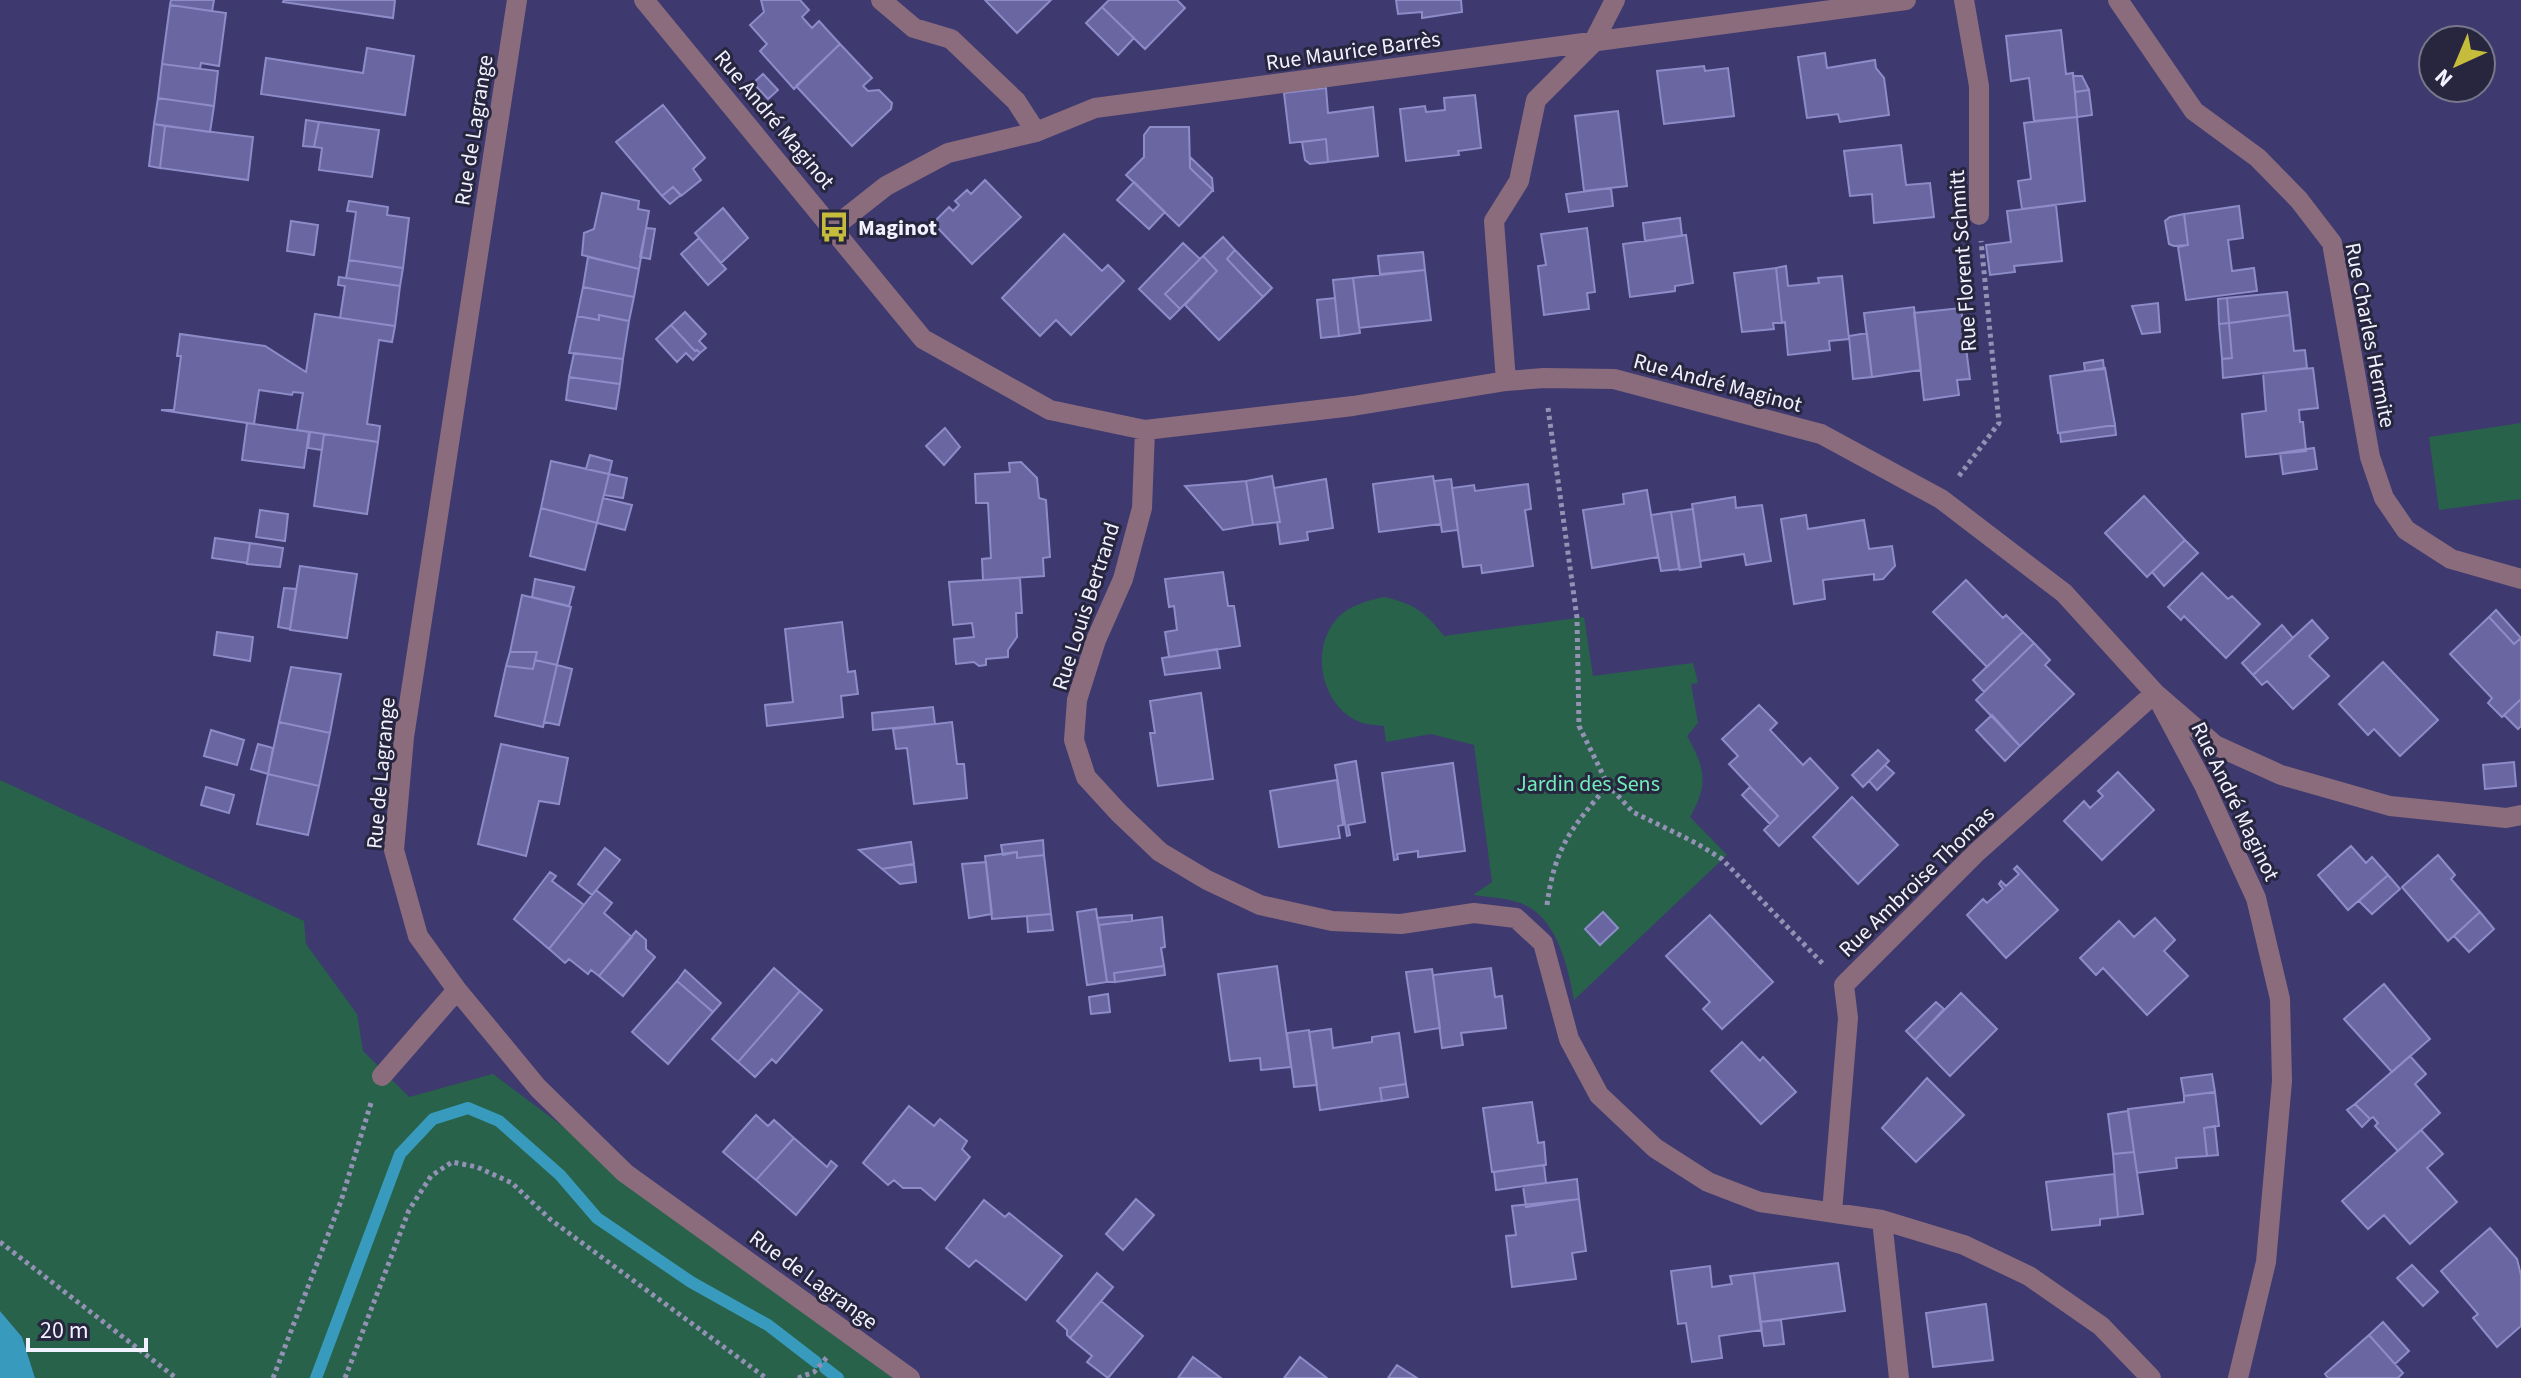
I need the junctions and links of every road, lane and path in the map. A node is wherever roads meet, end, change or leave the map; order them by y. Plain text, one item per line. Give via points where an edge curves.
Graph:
1 (517, 0) edge
2 (644, 0) edge
3 (881, 0) edge
4 (1615, 0) edge
5 (1906, 0) edge
6 (1964, 0) edge
7 (2118, 0) edge
8 (1593, 43) junction
9 (1036, 132) junction
10 (1979, 215) joint
11 (834, 227) junction
12 (1544, 378) junction
13 (1506, 381) junction
14 (1145, 430) junction
15 (1941, 499) junction
16 (2521, 579) edge
17 (2155, 693) junction
18 (1608, 785) junction
19 (2521, 815) edge
20 (1543, 943) junction
21 (1844, 985) junction
22 (457, 990) junction
23 (382, 1076) joint
24 (1832, 1212) junction
25 (1882, 1220) junction
26 (0, 1242) edge
27 (844, 1330) junction
28 (176, 1378) edge
29 (273, 1378) edge
30 (345, 1378) edge
31 (766, 1378) edge
32 (798, 1378) edge
33 (910, 1378) edge
34 (1899, 1378) edge
35 (2151, 1378) edge
36 (2238, 1378) edge

1 - 22 street, Rue de Lagrange via 408,707 394,850 418,936
2 - 11 street, Rue André Maginot
3 - 9 street via 914,28 951,39 1016,101
4 - 8 street
5 - 8 street, Rue Maurice Barrès
6 - 10 street, Rue Florent Schmitt via 1979,86
7 - 16 street, Rue Charles Hermite via 2194,111 2258,158 2332,243 2370,457 2384,498 2406,530 2451,559
8 - 9 street, Rue Maurice Barrès via 1095,108
8 - 13 street via 1536,100 1519,181 1494,221
9 - 11 street, Rue Maurice Barrès via 948,153 886,186
10 - 15 path, Rue Florent Schmitt via 1999,423
11 - 14 street, Rue André Maginot via 923,339 1050,410
12 - 13 street, Rue André Maginot
12 - 15 street, Rue André Maginot via 1614,379 1821,434
12 - 18 path via 1577,618 1579,726
13 - 14 street, Rue André Maginot via 1353,406
14 - 20 street, Rue Louis Bertrand via 1142,508 1123,579 1077,700 1074,740 1086,777 1160,852 1260,905 1332,921 1401,924 1474,913 1516,918
15 - 17 street, Rue André Maginot via 2064,593
17 - 19 street via 2215,745 2281,775 2390,806 2506,818
17 - 21 street, Rue Ambroise Thomas via 1977,852
17 - 36 street, Rue André Maginot via 2256,898 2280,999 2282,1081 2266,1262
18 - 20 path via 1570,830 1552,870
18 - 21 path via 1633,812 1722,859
20 - 24 street via 1569,1039 1599,1095 1643,1137 1708,1182 1760,1202
21 - 24 street, Rue Ambroise Thomas via 1848,1018
22 - 23 street
22 - 27 street, Rue de Lagrange via 538,1088 625,1173
23 - 29 path
24 - 25 street
25 - 34 street
25 - 35 street via 1964,1245 2029,1276 2101,1326
26 - 28 path
27 - 32 path via 825,1361
27 - 33 street, Rue de Lagrange
30 - 31 path via 409,1210 431,1176 452,1162 512,1183 551,1220

